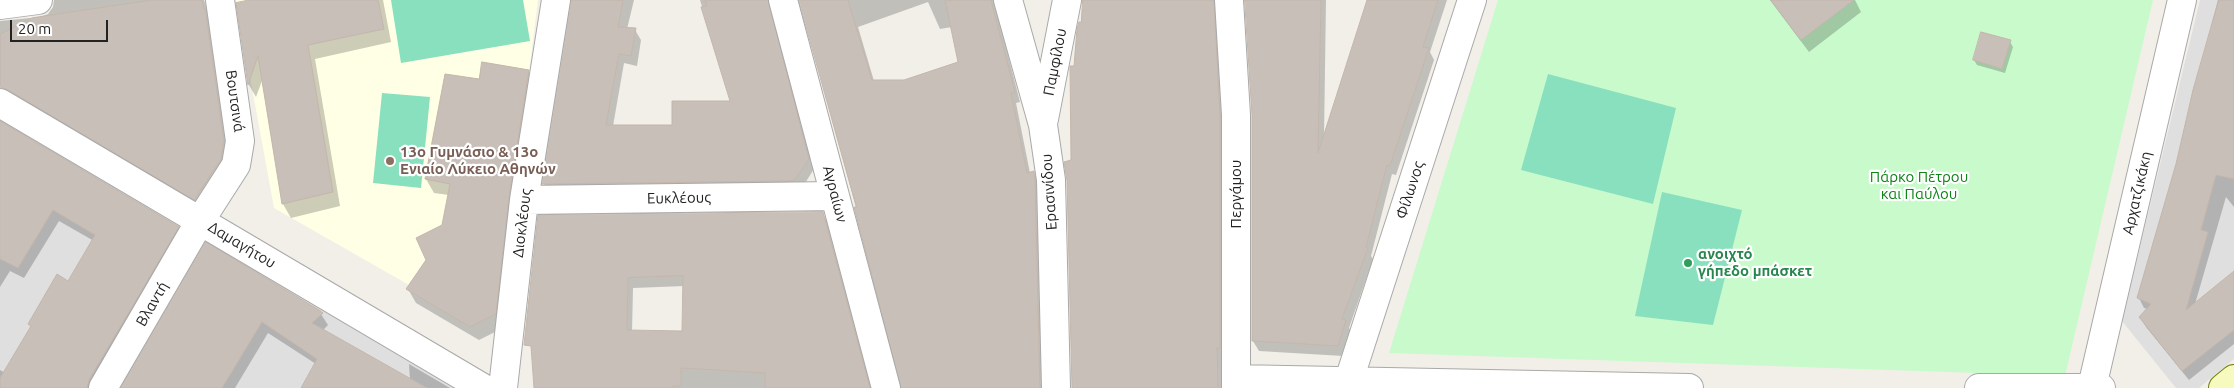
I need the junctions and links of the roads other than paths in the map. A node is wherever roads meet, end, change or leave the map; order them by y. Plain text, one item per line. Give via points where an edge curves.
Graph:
1 (38, 0) edge
2 (220, 0) edge
3 (556, 0) edge
4 (783, 0) edge
5 (1008, 0) edge
6 (1066, 0) edge
7 (1229, 0) edge
8 (1472, 0) edge
9 (2182, 0) edge
10 (0, 6) edge
11 (0, 103) edge
12 (1043, 125) junction
13 (835, 196) junction
14 (524, 200) junction
15 (200, 221) junction
16 (2234, 379) edge
17 (1349, 380) junction
18 (1236, 384) edge
19 (1320, 384) edge
20 (2096, 387) edge
21 (103, 388) edge
22 (483, 388) edge
23 (503, 388) edge
24 (886, 388) edge
25 (1056, 388) edge
26 (1689, 388) edge
27 (1979, 388) edge
28 (2223, 388) edge

1 - 10 street
2 - 15 street, Βουτσινά via 240,142 236,165
3 - 14 street, Διοκλέους
4 - 13 street, Αγραίων
5 - 12 street, Ερασινίδου
6 - 12 street, Παμφίλου
7 - 18 street, Περγάμου via 1236,115
8 - 17 street, Φίλωνος
9 - 20 street, Αρχατζικάκη
11 - 15 street, Δαμαγήτου
12 - 25 street, Ερασινίδου via 1051,180
13 - 14 street, Ευκλέους
13 - 24 street, Αγραίων
14 - 23 street, Διοκλέους
15 - 21 street, Βλαντή
15 - 22 street, Δαμαγήτου
16 - 28 street
17 - 19 street
17 - 26 street
18 - 19 street
20 - 27 street

